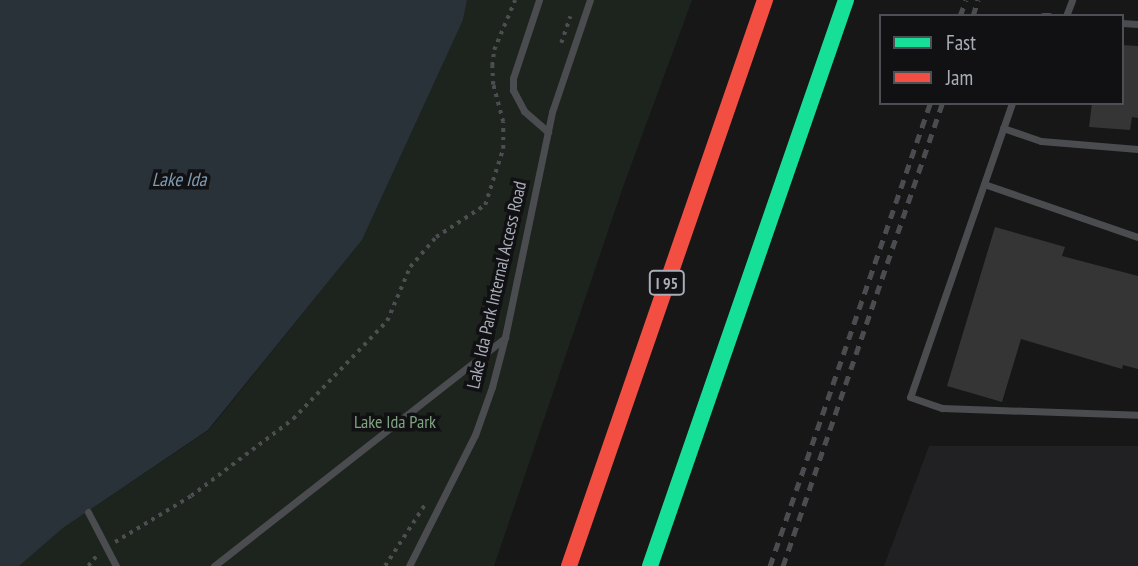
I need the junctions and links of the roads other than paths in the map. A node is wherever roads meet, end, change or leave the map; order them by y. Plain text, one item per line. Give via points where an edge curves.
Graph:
1 (538, 0) edge
2 (590, 0) edge
3 (765, 0) edge
4 (846, 0) edge
5 (1011, 105) edge
6 (1003, 128) junction
7 (548, 132) junction
8 (1138, 149) edge
9 (984, 184) junction
10 (1138, 237) edge
11 (505, 337) junction
12 (1138, 415) edge
13 (88, 512) dead end
14 (116, 566) edge
15 (214, 566) edge
16 (408, 566) edge
17 (569, 566) edge
18 (650, 566) edge

1 - 7 lane via 513,90 524,111
2 - 7 lane, Lake Ida Park Internal Access Road
3 - 17 highway, I 95
4 - 18 highway
5 - 6 lane
6 - 8 lane via 1041,141
6 - 9 lane
7 - 11 lane, Lake Ida Park Internal Access Road
9 - 10 lane
9 - 12 lane via 910,397 942,408
11 - 15 lane
11 - 16 lane, Lake Ida Park Internal Access Road via 475,435
13 - 14 lane

